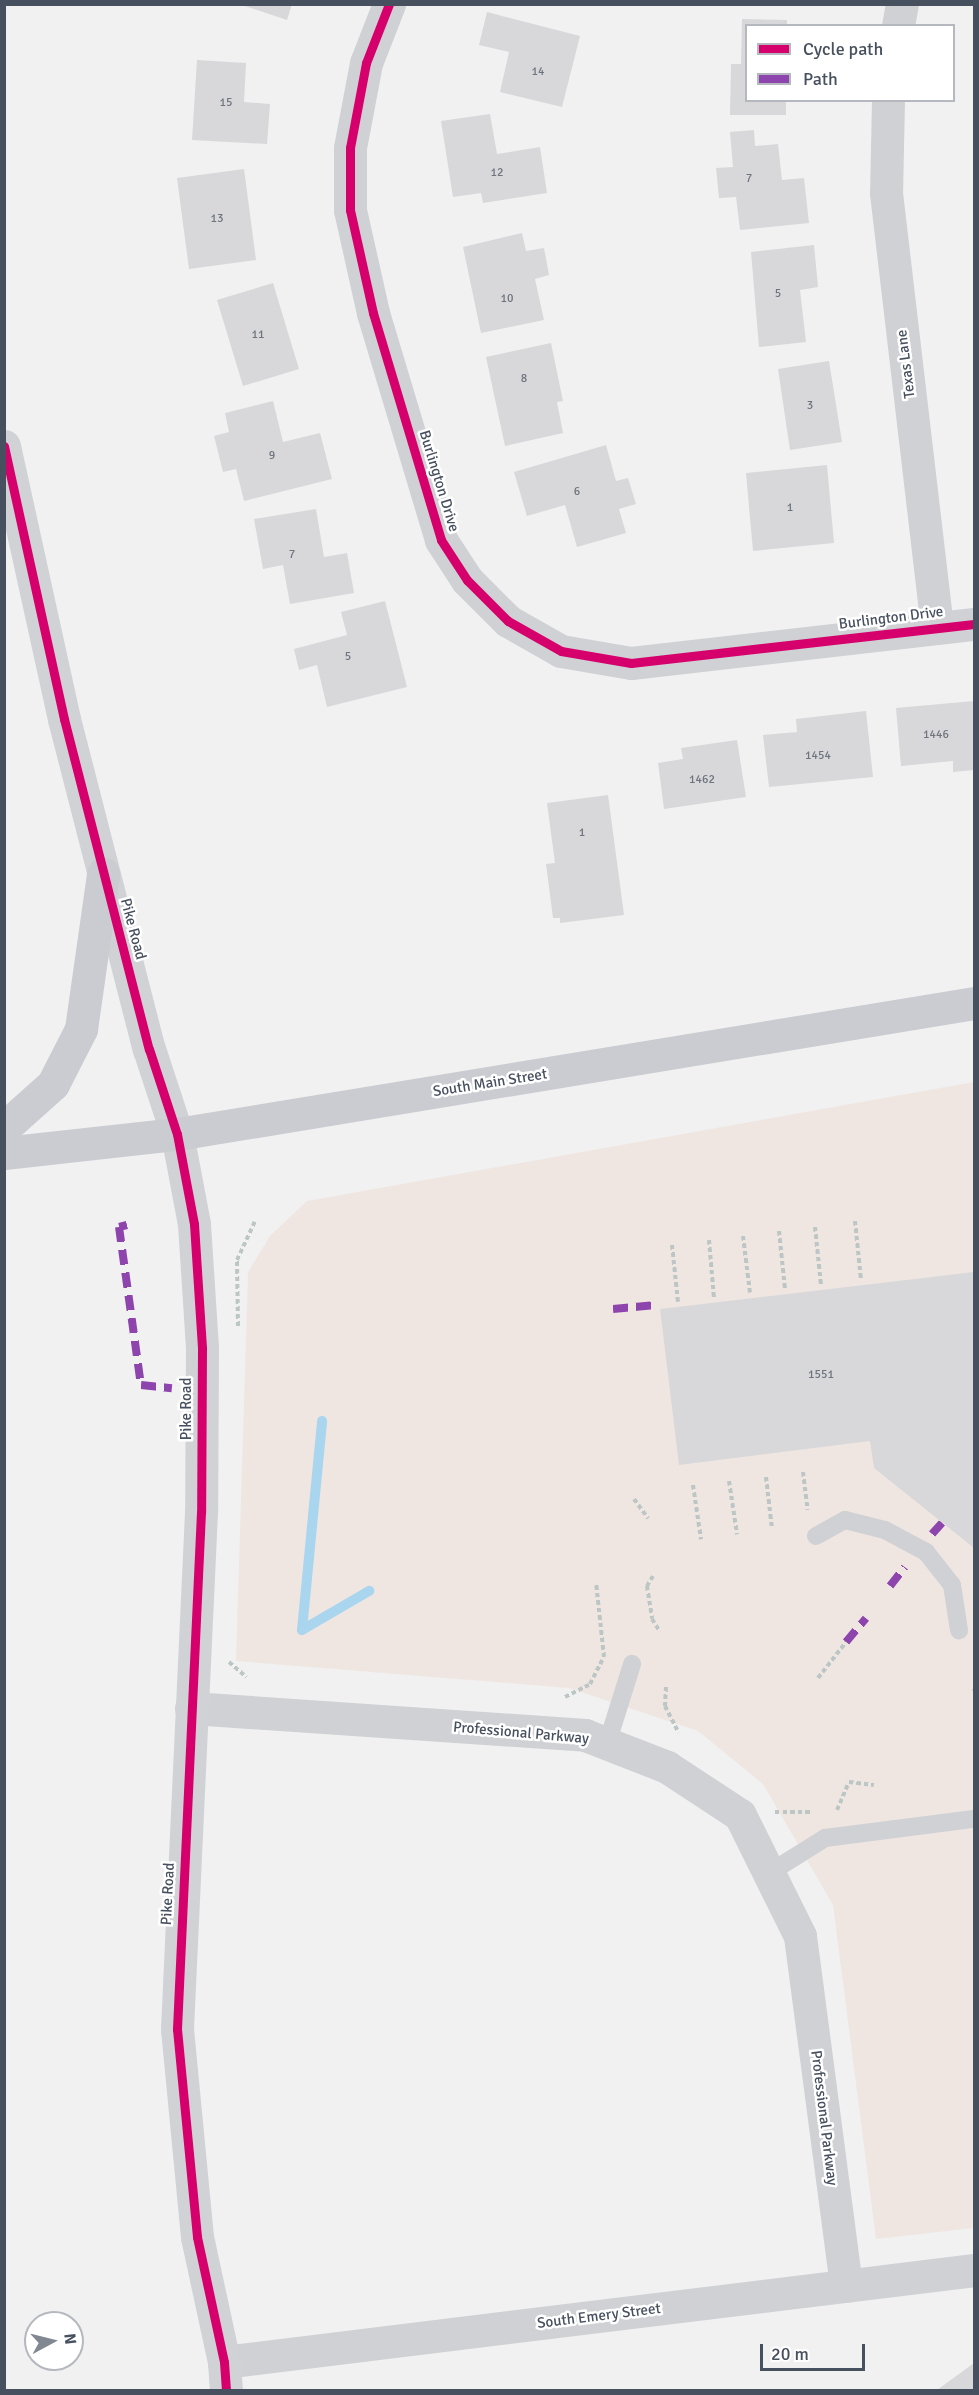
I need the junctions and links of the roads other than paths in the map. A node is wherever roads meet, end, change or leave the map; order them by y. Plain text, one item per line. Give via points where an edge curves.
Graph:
1 (389, 4) edge
2 (902, 4) edge
3 (898, 24) edge
4 (888, 102) edge
5 (4, 446) edge
6 (975, 624) edge
7 (937, 628) junction
8 (103, 874) junction
9 (975, 1003) edge
10 (4, 1128) edge
11 (177, 1134) junction
12 (4, 1153) edge
13 (816, 1536) dead end
14 (959, 1630) dead end
15 (632, 1664) dead end
16 (191, 1708) junction
17 (607, 1744) junction
18 (975, 1819) edge
19 (769, 1873) junction
20 (975, 2270) edge
21 (846, 2286) junction
22 (225, 2376) edge

1 - 7 street, Burlington Drive via 366,63 350,148 350,210 373,313 441,540 467,580 508,621 561,651 631,663
2 - 3 street
4 - 7 street, Texas Lane via 886,193
5 - 8 street, Pike Road via 64,719
6 - 7 street, Burlington Drive
8 - 10 main road via 81,1029 53,1084
8 - 11 street, Pike Road via 149,1049
9 - 11 main road, South Main Street
11 - 12 main road, South Main Street
11 - 16 street, Pike Road via 194,1224 202,1348 201,1512
13 - 14 lane via 845,1520 885,1530 926,1552 952,1585
15 - 17 lane
16 - 17 street, Professional Parkway via 585,1735
16 - 22 street, Pike Road via 177,2029 197,2236
17 - 19 street, Professional Parkway via 667,1767 740,1815
18 - 19 lane via 825,1838
19 - 21 street, Professional Parkway via 801,1936
20 - 21 street, South Emery Street
21 - 22 street, South Emery Street

